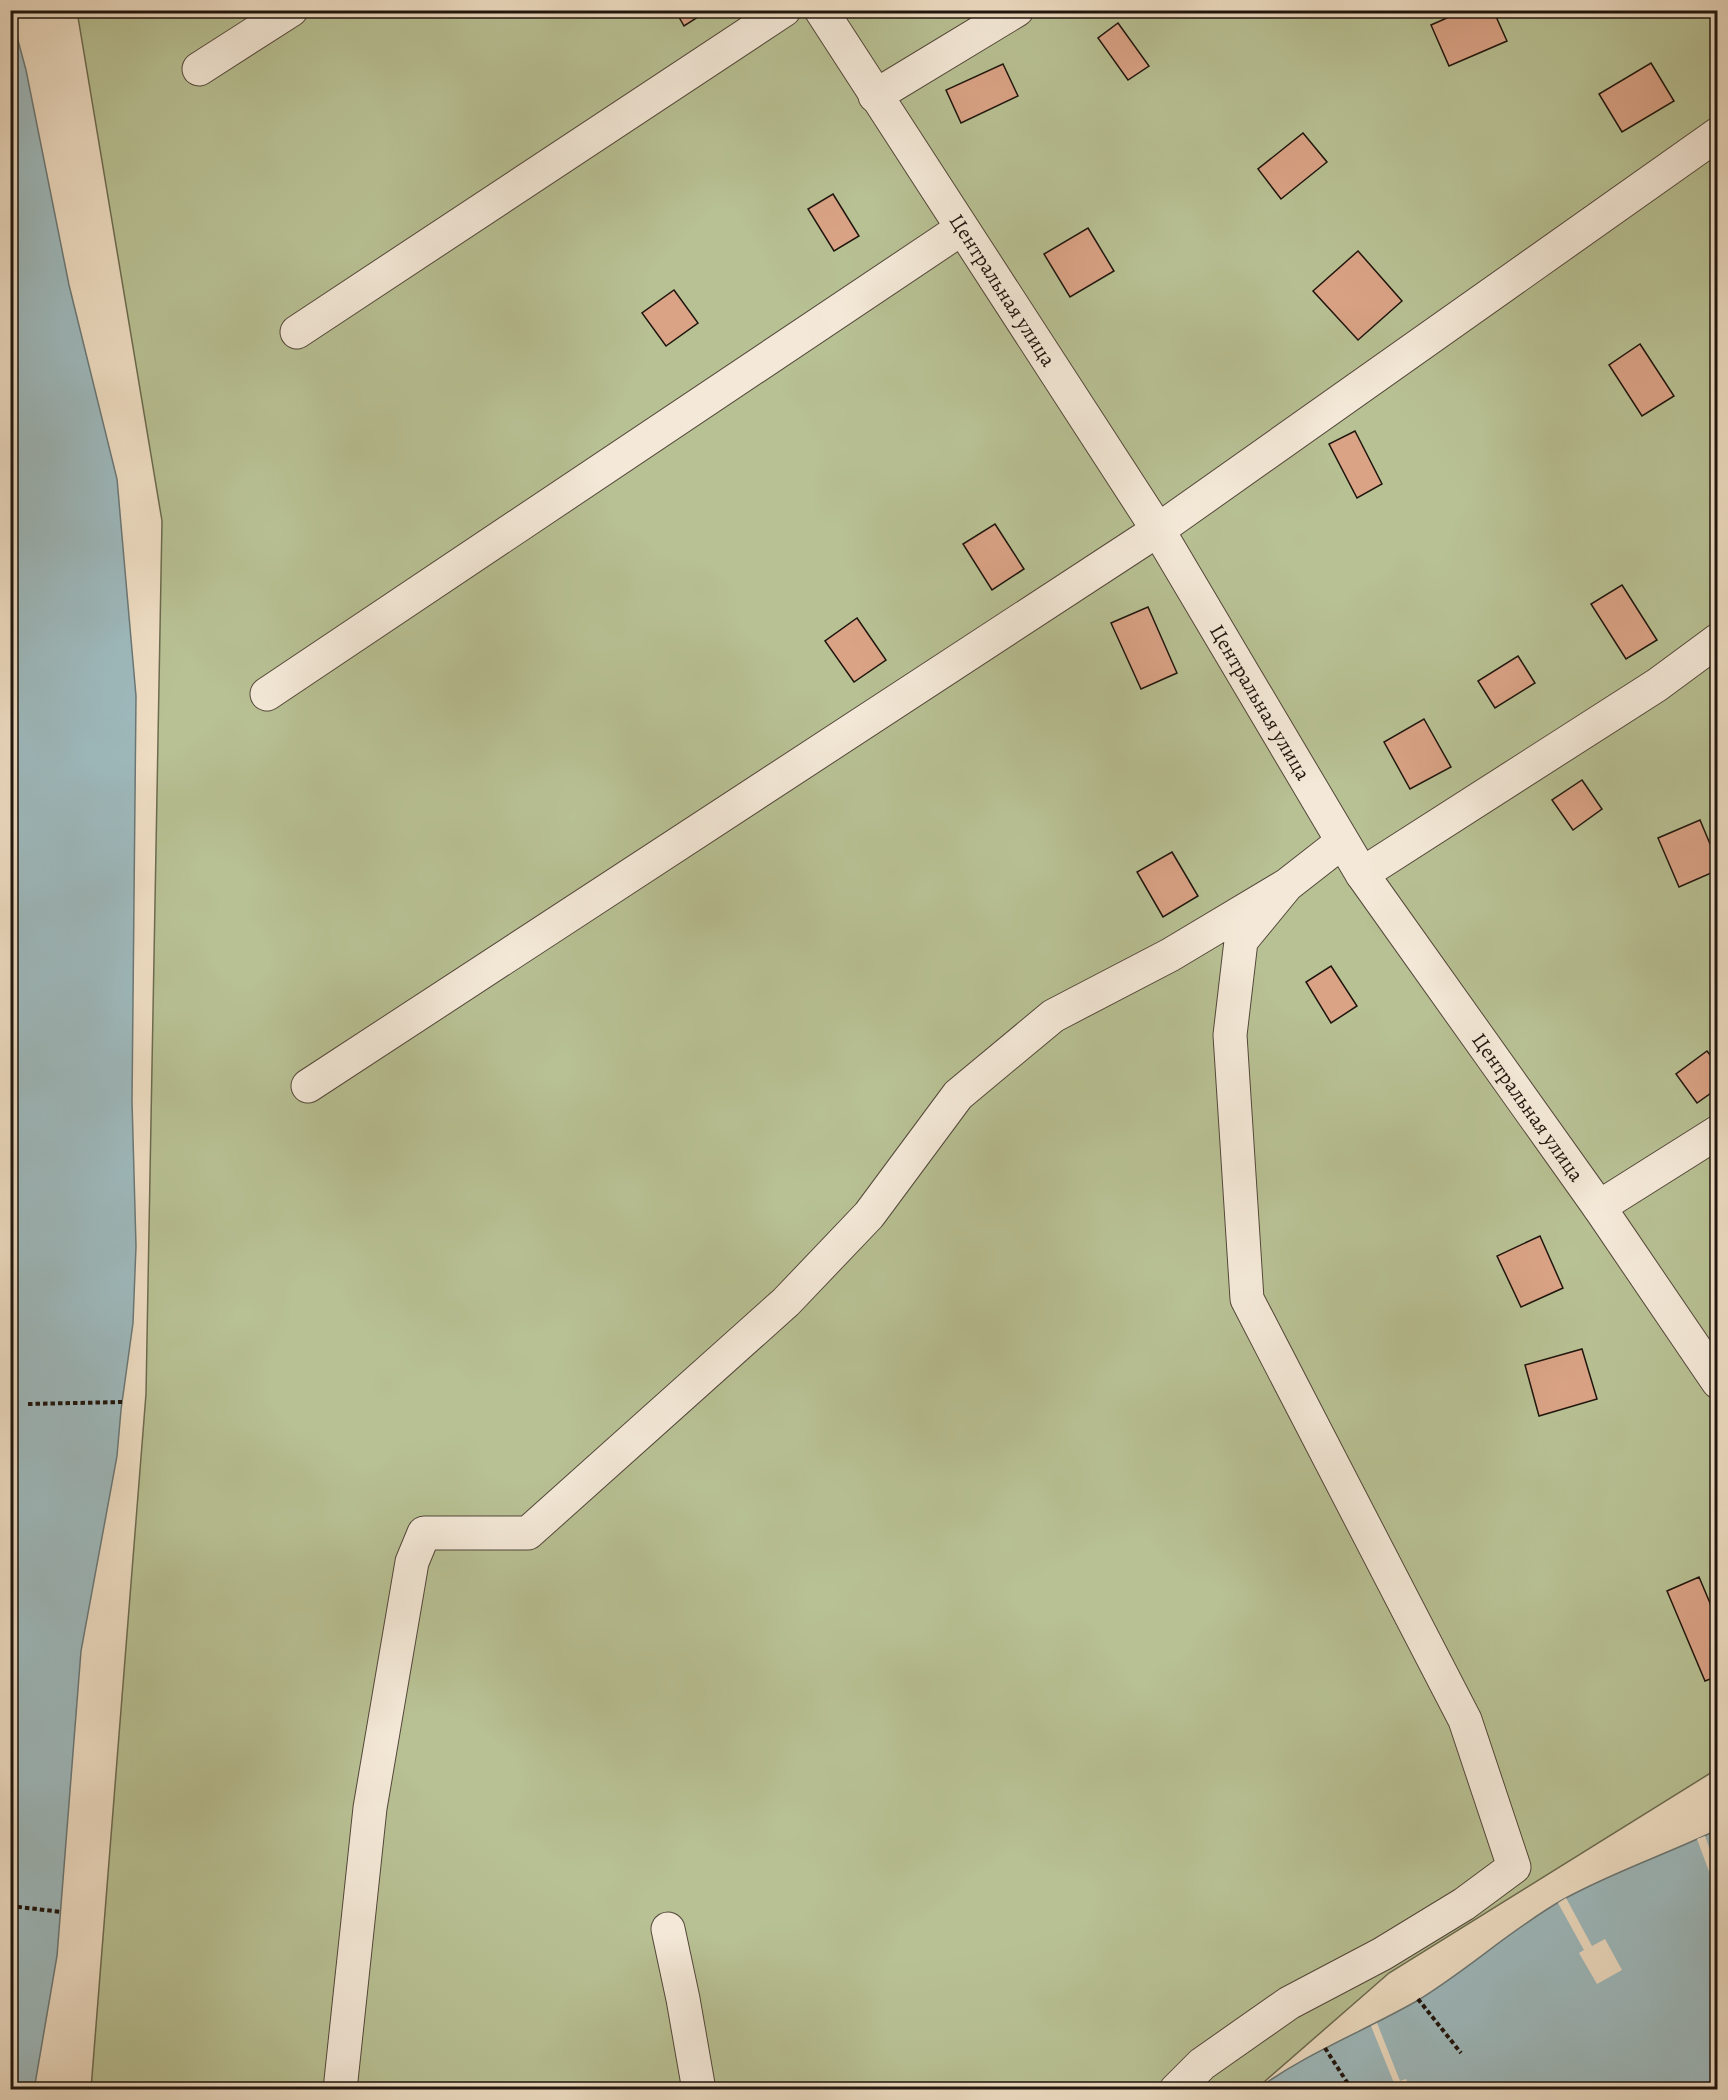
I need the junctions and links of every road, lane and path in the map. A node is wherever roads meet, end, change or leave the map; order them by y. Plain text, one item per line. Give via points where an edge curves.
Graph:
1 (291, 10) edge
2 (784, 10) edge
3 (820, 10) edge
4 (1017, 10) edge
5 (199, 69) dead end
6 (875, 96) junction
7 (1718, 134) edge
8 (961, 229) junction
9 (297, 332) dead end
10 (1158, 530) junction
11 (1718, 640) edge
12 (267, 694) dead end
13 (1342, 842) junction
14 (1362, 874) junction
15 (1287, 885) junction
16 (308, 1086) dead end
17 (1718, 1132) edge
18 (1599, 1207) junction
19 (1718, 1382) edge
20 (122, 1402) dead end
21 (28, 1404) dead end
22 (10, 1906) edge
23 (62, 1912) dead end
24 (668, 1929) dead end
25 (1418, 2000) dead end
26 (1325, 2048) dead end
27 (1461, 2053) dead end
28 (340, 2090) edge
29 (699, 2090) edge
30 (1176, 2090) edge
31 (1352, 2090) edge

1 - 5 street
2 - 9 street
3 - 6 street, Центральная улица
4 - 6 street
6 - 8 street, Центральная улица
7 - 10 street
8 - 10 street, Центральная улица
8 - 12 street
10 - 13 street, Центральная улица
10 - 16 street
11 - 14 street via 1657,685
13 - 14 street, Центральная улица
13 - 15 street
14 - 18 street, Центральная улица
15 - 28 street via 1170,955 1053,1016 958,1095 869,1215 786,1302 528,1533 424,1533 412,1562 370,1808
15 - 30 street via 1241,941 1230,1035 1247,1299 1465,1720 1514,1867 1464,1904 1382,1954 1289,2003 1202,2064
17 - 18 street
18 - 19 street, Центральная улица
20 - 21 path
22 - 23 path
24 - 29 street
25 - 27 path
26 - 31 path

